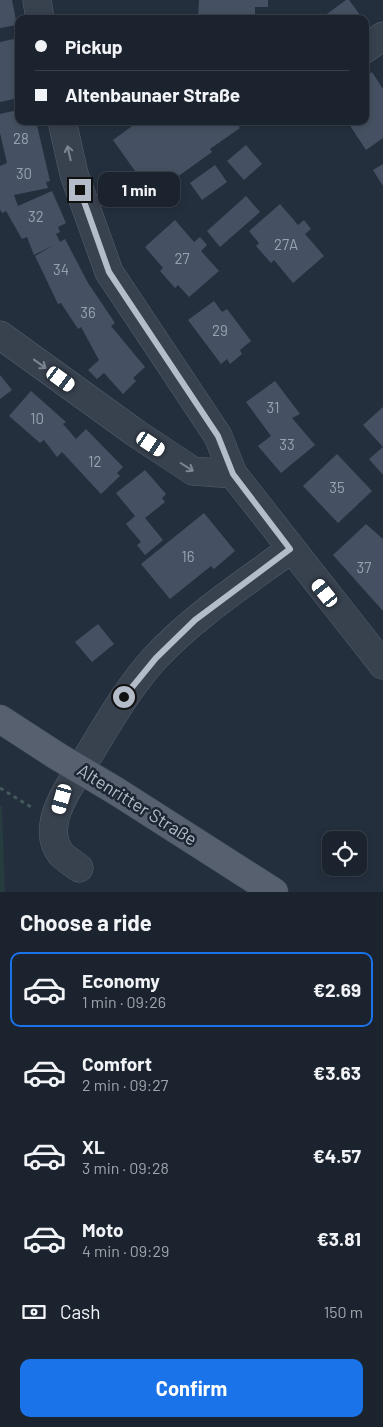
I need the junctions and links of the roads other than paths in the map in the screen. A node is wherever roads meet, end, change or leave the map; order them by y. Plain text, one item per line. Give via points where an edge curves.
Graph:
1 (37, 0) edge
2 (39, 15) edge
3 (383, 36) edge
4 (369, 46) edge
5 (63, 125) edge
6 (0, 335) edge
7 (233, 474) junction
8 (290, 549) junction
9 (383, 665) edge
10 (0, 718) edge
11 (79, 868) dead end
12 (274, 892) edge

1 - 2 street
3 - 4 street
7 -> 5 street via 218,436 109,272 74,174
6 -> 7 street via 193,472
7 - 8 street
8 - 9 street
8 - 11 street via 195,620 156,658 124,697 62,799 56,819 54,834 61,854
10 - 12 main road, Altenritter Straße, bridge

